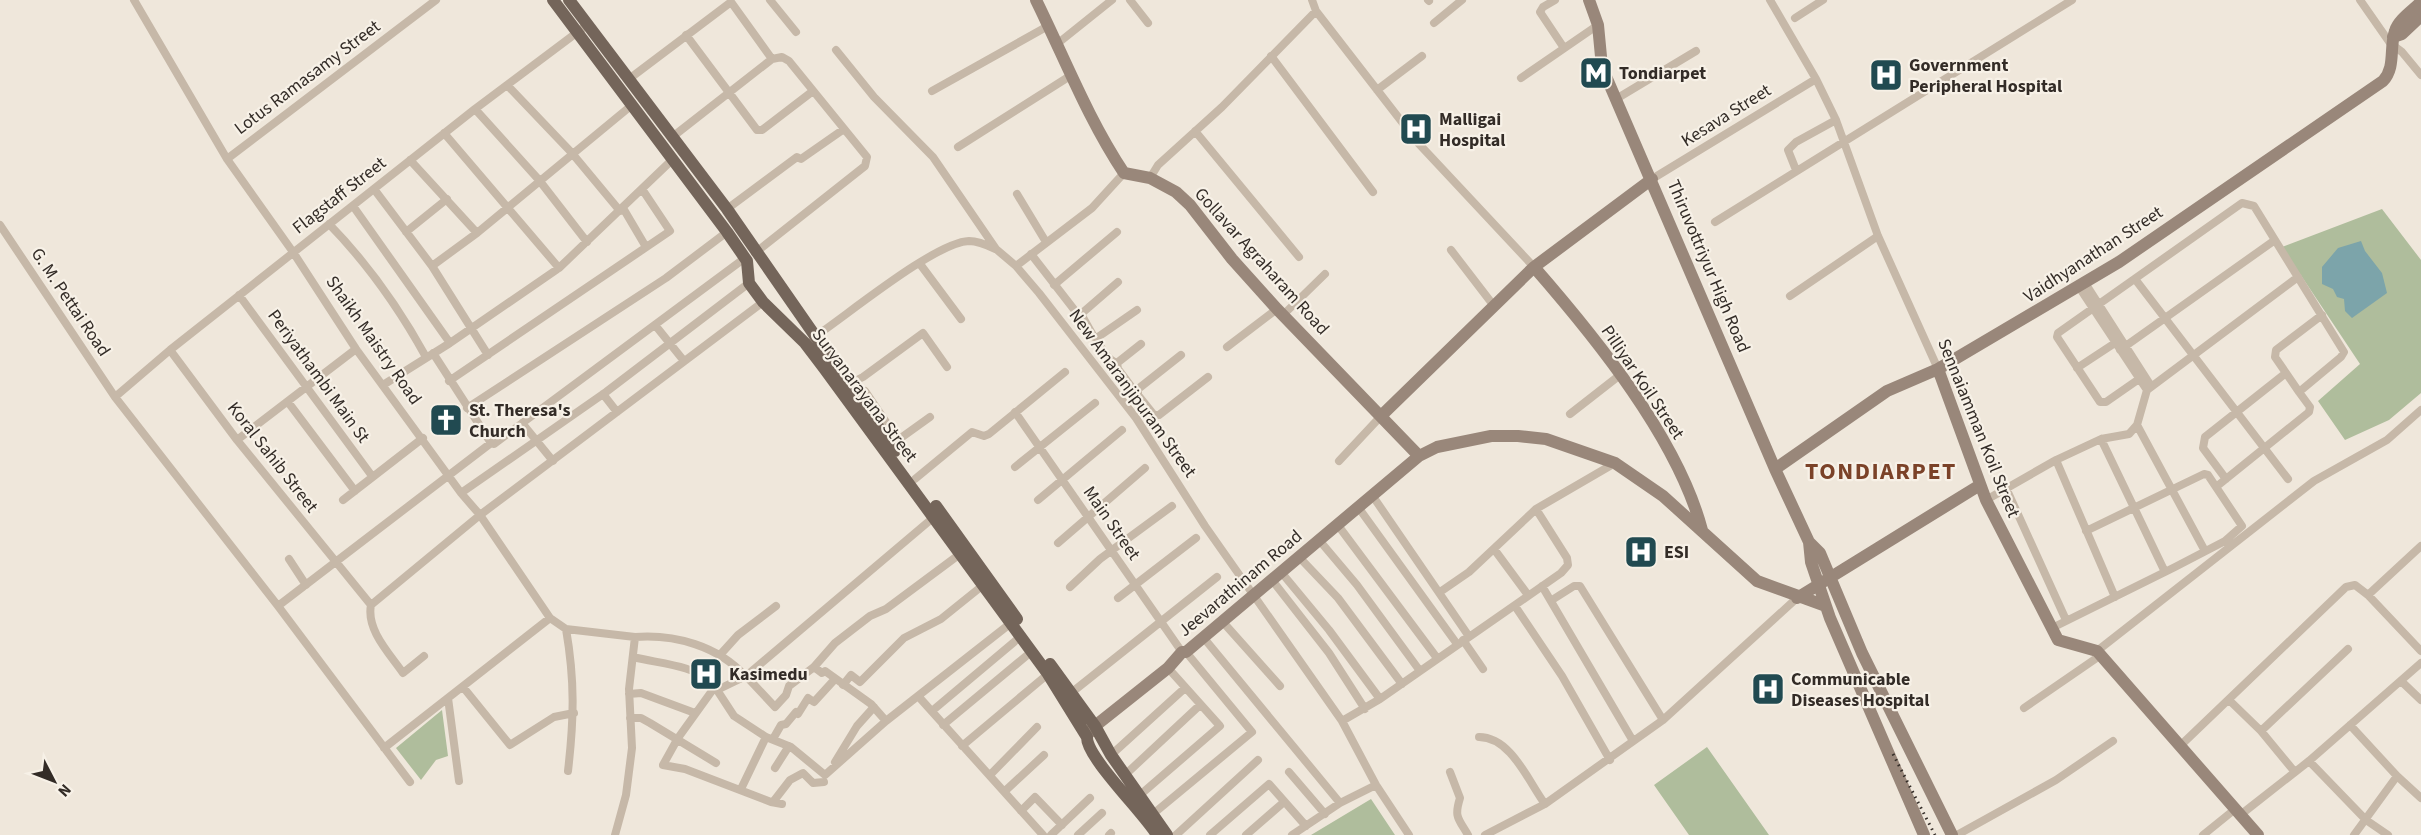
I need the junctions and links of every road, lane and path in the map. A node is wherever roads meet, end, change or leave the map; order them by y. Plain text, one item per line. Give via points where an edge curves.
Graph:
1 (134, 0) edge
2 (436, 0) edge
3 (553, 0) edge
4 (569, 0) edge
5 (770, 0) edge
6 (1036, 0) edge
7 (1112, 0) edge
8 (1130, 0) edge
9 (1312, 0) edge
10 (1462, 0) edge
11 (1555, 0) edge
12 (1589, 0) edge
13 (1770, 0) edge
14 (1822, 0) edge
15 (2072, 0) edge
16 (2360, 0) edge
17 (2421, 2) edge
18 (1316, 11) junction
19 (2421, 16) edge
20 (1791, 21) junction
21 (1148, 23) dead end
22 (1434, 23) dead end
23 (587, 25) junction
24 (1598, 25) junction
25 (1048, 26) junction
26 (796, 32) dead end
27 (577, 33) junction
28 (686, 35) junction
29 (2392, 40) junction
30 (1058, 44) junction
31 (1564, 48) junction
32 (836, 50) dead end
33 (1696, 51) dead end
34 (1271, 56) junction
35 (1422, 56) dead end
36 (772, 59) junction
37 (2421, 75) edge
38 (1070, 76) junction
39 (1521, 78) dead end
40 (629, 79) junction
41 (1816, 79) junction
42 (508, 86) junction
43 (1377, 90) junction
44 (813, 91) junction
45 (932, 91) dead end
46 (730, 92) junction
47 (1616, 99) junction
48 (632, 105) junction
49 (475, 109) junction
50 (1836, 120) junction
51 (844, 129) junction
52 (1195, 131) junction
53 (444, 134) junction
54 (671, 138) junction
55 (1845, 140) junction
56 (958, 147) dead end
57 (571, 152) junction
58 (227, 159) junction
59 (673, 159) junction
60 (410, 160) junction
61 (1796, 170) junction
62 (1124, 173) junction
63 (1150, 178) junction
64 (1653, 179) junction
65 (539, 180) junction
66 (374, 189) junction
67 (642, 189) junction
68 (1373, 192) dead end
69 (1017, 194) dead end
70 (447, 199) junction
71 (352, 206) junction
72 (507, 207) junction
73 (726, 209) junction
74 (621, 210) junction
75 (1715, 222) dead end
76 (329, 224) junction
77 (0, 225) edge
78 (1117, 231) dead end
79 (406, 232) junction
80 (477, 232) junction
81 (727, 232) junction
82 (1878, 236) junction
83 (2275, 240) junction
84 (587, 242) junction
85 (1046, 243) junction
86 (646, 247) junction
87 (996, 249) junction
88 (1451, 250) dead end
89 (293, 252) junction
90 (1031, 254) junction
91 (750, 256) junction
92 (1299, 257) dead end
93 (920, 264) junction
94 (432, 266) junction
95 (1016, 266) junction
96 (1534, 267) junction
97 (559, 268) junction
98 (1325, 274) dead end
99 (2298, 277) junction
100 (2135, 279) junction
101 (1118, 282) dead end
102 (749, 283) junction
103 (1054, 285) junction
104 (2082, 285) junction
105 (239, 295) junction
106 (1790, 296) dead end
107 (763, 302) junction
108 (1494, 306) junction
109 (2096, 306) junction
110 (1137, 310) dead end
111 (1280, 312) junction
112 (1081, 314) junction
113 (2322, 315) junction
114 (2165, 318) junction
115 (961, 319) dead end
116 (655, 325) junction
117 (472, 328) junction
118 (1098, 337) junction
119 (810, 340) junction
120 (450, 343) junction
121 (670, 344) junction
122 (1141, 344) dead end
123 (1227, 346) dead end
124 (2120, 346) junction
125 (356, 349) junction
126 (170, 350) junction
127 (2192, 354) junction
128 (430, 355) junction
129 (488, 355) junction
130 (1181, 355) dead end
131 (684, 361) junction
132 (1117, 363) junction
133 (947, 367) dead end
134 (2078, 368) junction
135 (1938, 369) junction
136 (1065, 372) dead end
137 (2286, 373) junction
138 (1620, 375) junction
139 (1208, 377) dead end
140 (2139, 379) junction
141 (449, 381) junction
142 (849, 384) junction
143 (383, 385) junction
144 (308, 387) junction
145 (2149, 388) junction
146 (1138, 389) junction
147 (865, 391) dead end
148 (2299, 392) junction
149 (603, 394) junction
150 (115, 397) junction
151 (288, 402) junction
152 (1095, 403) dead end
153 (467, 408) junction
154 (2421, 410) edge
155 (2236, 411) junction
156 (617, 412) junction
157 (1015, 412) junction
158 (1570, 414) dead end
159 (1382, 415) junction
160 (930, 417) dead end
161 (522, 423) junction
162 (2137, 425) junction
163 (878, 426) junction
164 (1122, 430) dead end
165 (423, 438) junction
166 (2101, 438) junction
167 (237, 440) junction
168 (536, 441) junction
169 (491, 443) junction
170 (891, 445) junction
171 (1039, 448) junction
172 (2264, 448) junction
173 (1419, 456) junction
174 (2056, 460) junction
175 (553, 461) junction
176 (1339, 461) dead end
177 (1615, 464) junction
178 (1016, 467) dead end
179 (1145, 468) dead end
180 (1775, 469) junction
181 (448, 474) junction
182 (372, 476) junction
183 (915, 479) junction
184 (2226, 479) junction
185 (2288, 479) dead end
186 (1062, 480) junction
187 (1980, 485) junction
188 (2216, 487) junction
189 (2006, 488) junction
190 (355, 490) junction
191 (2174, 490) junction
192 (461, 493) junction
193 (1372, 495) junction
194 (343, 500) dead end
195 (1038, 500) dead end
196 (1986, 500) junction
197 (1172, 506) dead end
198 (1358, 507) junction
199 (2134, 508) junction
200 (1536, 509) junction
201 (480, 515) junction
202 (934, 517) junction
203 (1087, 517) junction
204 (1337, 524) junction
205 (1702, 530) junction
206 (2086, 531) junction
207 (1196, 538) dead end
208 (1319, 540) junction
209 (1809, 542) junction
210 (1058, 543) dead end
211 (2421, 546) edge
212 (1494, 549) junction
213 (2205, 551) junction
214 (1112, 552) junction
215 (960, 554) junction
216 (1299, 557) junction
217 (289, 559) dead end
218 (335, 563) junction
219 (2165, 572) junction
220 (1276, 576) junction
221 (1829, 576) junction
222 (1217, 577) dead end
223 (1818, 583) junction
224 (306, 585) junction
225 (982, 586) junction
226 (1136, 586) junction
227 (1542, 586) junction
228 (1070, 587) dead end
229 (1440, 592) junction
230 (1255, 594) junction
231 (1528, 595) junction
232 (2368, 595) junction
233 (2115, 597) junction
234 (1118, 598) dead end
235 (1797, 598) junction
236 (1552, 600) junction
237 (371, 605) junction
238 (278, 606) junction
239 (776, 606) dead end
240 (1515, 606) junction
241 (1826, 606) junction
242 (550, 618) junction
243 (2066, 620) junction
244 (1222, 621) junction
245 (1011, 623) junction
246 (1161, 624) junction
247 (2052, 628) junction
248 (566, 629) junction
249 (635, 637) junction
250 (1020, 637) junction
251 (1203, 637) junction
252 (1463, 640) junction
253 (2348, 649) dead end
254 (2421, 651) edge
255 (1031, 652) junction
256 (1184, 652) junction
257 (2099, 653) junction
258 (424, 656) dead end
259 (719, 656) junction
260 (633, 657) junction
261 (1437, 658) junction
262 (2421, 663) edge
263 (814, 668) junction
264 (1168, 668) junction
265 (1483, 669) dead end
266 (1420, 671) junction
267 (1048, 674) junction
268 (746, 676) junction
269 (835, 679) junction
270 (2402, 681) junction
271 (1402, 684) junction
272 (843, 685) junction
273 (1280, 686) dead end
274 (463, 687) junction
275 (1185, 688) junction
276 (716, 689) junction
277 (629, 693) junction
278 (1071, 693) junction
279 (918, 696) junction
280 (448, 698) junction
281 (1380, 699) junction
282 (2229, 700) junction
283 (2421, 700) edge
284 (1200, 705) junction
285 (874, 707) junction
286 (2024, 708) dead end
287 (1365, 709) junction
288 (932, 711) junction
289 (696, 712) junction
290 (574, 713) junction
291 (630, 718) junction
292 (1663, 720) junction
293 (886, 721) junction
294 (1342, 721) junction
295 (943, 724) junction
296 (2350, 725) junction
297 (1095, 726) junction
298 (1037, 727) dead end
299 (2261, 731) junction
300 (1087, 737) junction
301 (1479, 737) dead end
302 (678, 738) junction
303 (769, 738) junction
304 (1633, 741) junction
305 (2113, 741) dead end
306 (789, 746) junction
307 (962, 746) junction
308 (2180, 746) junction
309 (384, 748) junction
310 (1044, 755) dead end
311 (1111, 755) junction
312 (1610, 759) junction
313 (1258, 760) dead end
314 (2309, 761) junction
315 (717, 763) dead end
316 (835, 766) junction
317 (775, 768) dead end
318 (568, 771) dead end
319 (2294, 771) junction
320 (1289, 772) dead end
321 (1450, 772) dead end
322 (1126, 774) junction
323 (990, 775) junction
324 (2397, 776) junction
325 (459, 781) dead end
326 (824, 782) dead end
327 (410, 783) dead end
328 (1376, 785) junction
329 (741, 789) junction
330 (1005, 791) junction
331 (1140, 795) junction
332 (1090, 798) dead end
333 (2421, 798) edge
334 (1284, 802) junction
335 (1340, 803) junction
336 (1545, 804) junction
337 (1021, 811) junction
338 (1102, 813) dead end
339 (2237, 813) junction
340 (1325, 814) junction
341 (1150, 815) junction
342 (2366, 820) junction
343 (1062, 825) junction
344 (1306, 826) junction
345 (615, 835) edge
346 (1043, 835) edge
347 (1051, 835) edge
348 (1078, 835) edge
349 (1157, 835) edge
350 (1167, 835) edge
351 (1176, 835) edge
352 (1210, 835) edge
353 (1246, 835) edge
354 (1292, 835) edge
355 (1409, 835) edge
356 (1468, 835) edge
357 (1485, 835) edge
358 (1924, 835) edge
359 (1952, 835) edge
360 (1957, 835) edge
361 (2203, 835) edge
362 (2258, 835) edge
363 (2354, 835) edge
364 (2388, 835) edge

1 - 58 street, Shaikh Maistry Road
2 - 58 street, Lotus Ramasamy Street
3 - 27 main road, Suryanarayana Street
4 - 23 main road, Suryanarayana Street
5 - 26 street
6 - 25 main road
7 - 30 street
8 - 21 street
9 - 18 street
10 - 22 street
11 - 31 street via 1540,12
12 - 24 main road, Thiruvottriyur High Road
13 - 20 street, Sennaiamman Koil Street
14 - 20 street
15 - 55 street
16 - 29 street
17 - 29 main road via 2396,28
18 - 34 street
18 - 43 street
19 - 29 main road
20 - 41 street, Sennaiamman Koil Street
23 - 27 street, Flagstaff Street
23 - 40 main road, Suryanarayana Street
24 - 31 street
24 - 47 main road, Thiruvottriyur High Road via 1602,66
25 - 30 main road
25 - 45 street
27 - 42 street, Flagstaff Street
27 - 48 main road, Suryanarayana Street
28 - 36 street via 731,2
28 - 40 street
28 - 46 street
29 - 37 street
29 - 104 main road, Vaidhyanathan Street via 2391,67 2382,81
30 - 38 main road
31 - 39 street
32 - 87 street via 874,97 933,157
33 - 47 street
34 - 52 street
34 - 68 street
35 - 43 street
36 - 44 street via 786,59
36 - 46 street
38 - 56 street
38 - 62 main road
40 - 54 main road, Suryanarayana Street
41 - 50 street, Sennaiamman Koil Street
41 - 64 street, Kesava Street
42 - 49 street, Flagstaff Street
42 - 57 street
43 - 96 street via 1419,144
44 - 46 street via 762,130 754,128
44 - 51 street
46 - 54 street
47 - 64 main road, Thiruvottriyur High Road
48 - 57 street
48 - 59 main road, Suryanarayana Street
49 - 53 street, Flagstaff Street
49 - 65 street
50 - 55 street, Sennaiamman Koil Street
50 - 61 street via 1788,150
51 - 73 street via 801,159 797,157
51 - 91 street via 867,157 865,166
52 - 63 street via 1158,165
52 - 92 street
53 - 60 street, Flagstaff Street
53 - 72 street
54 - 73 main road, Suryanarayana Street
55 - 61 street
55 - 82 street, Sennaiamman Koil Street
57 - 65 street
57 - 74 street
58 - 89 street, Shaikh Maistry Road
59 - 67 street
59 - 81 main road, Suryanarayana Street
60 - 66 street, Flagstaff Street
60 - 70 street
61 - 75 street
62 - 63 main road, Gollavar Agraharam Road
62 - 85 street via 1092,208
63 - 111 main road, Gollavar Agraharam Road via 1190,205
64 - 96 main road
64 - 180 main road, Thiruvottriyur High Road
65 - 72 street
65 - 84 street
66 - 71 street, Flagstaff Street
66 - 79 street
67 - 74 street
67 - 86 street via 670,231
69 - 85 street
70 - 79 street
70 - 80 street
71 - 76 street, Flagstaff Street
71 - 120 street
72 - 80 street
72 - 97 street
73 - 91 main road, Suryanarayana Street
74 - 84 street
74 - 86 street
76 - 89 street, Flagstaff Street
76 - 128 street via 359,254
77 - 150 street, G. M. Pettai Road
78 - 103 street
79 - 94 street
80 - 94 street
81 - 91 main road, Suryanarayana Street
81 - 153 street via 666,278
82 - 106 street
82 - 135 street, Sennaiamman Koil Street
83 - 99 street
83 - 100 street via 2254,206 2242,203
83 - 114 street
84 - 97 street
85 - 90 street
86 - 129 street
87 - 93 street via 968,241 950,246
87 - 95 street, New Amaranjipuram Street
88 - 108 street
89 - 105 street, Flagstaff Street
89 - 125 street, Shaikh Maistry Road
90 - 95 street
90 - 103 street
91 - 102 main road, Suryanarayana Street
91 - 116 street
91 - 119 main road, Suryanarayana Street
93 - 115 street
93 - 119 street
94 - 117 street
95 - 230 street, New Amaranjipuram Street via 1136,418
96 - 108 main road
96 - 138 main road, Pilliyar Koil Street
97 - 117 street
98 - 111 street
99 - 113 street
99 - 127 street
100 - 109 street
100 - 114 street
101 - 112 street
102 - 107 main road, Suryanarayana Street
102 - 121 street
103 - 112 street
104 - 109 street
104 - 135 main road, Vaidhyanathan Street
105 - 126 street, Flagstaff Street
105 - 144 street, Periyathambi Main St
107 - 119 main road, Suryanarayana Street
107 - 131 street
108 - 159 main road
109 - 124 street
109 - 134 street via 2058,333
110 - 118 street
111 - 123 street
111 - 159 main road, Gollavar Agraharam Road
112 - 118 street via 1094,337
113 - 137 street via 2276,350 2275,357
113 - 148 street via 2343,352
114 - 124 street
114 - 127 street
116 - 121 street
116 - 161 street
117 - 120 street
117 - 129 street
118 - 132 street via 1105,352
119 - 142 main road, Suryanarayana Street
119 - 202 main road, Suryanarayana Street
120 - 128 street
121 - 131 street
121 - 149 street
122 - 132 street
124 - 134 street
124 - 140 street
124 - 145 street
125 - 143 street, Shaikh Maistry Road
125 - 144 street
126 - 150 street, Flagstaff Street
126 - 167 street, Koral Sahib Street
127 - 145 street
127 - 155 street
128 - 141 street
128 - 143 street
129 - 141 street
130 - 146 street
131 - 156 street
132 - 146 street via 1133,389
133 - 142 street via 923,333
134 - 140 street via 2103,404
135 - 180 main road, Vaidhyanathan Street via 1887,392
135 - 187 main road, Sennaiamman Koil Street
136 - 157 street
137 - 148 street
137 - 155 street
138 - 158 street
138 - 205 main road, Pilliyar Koil Street via 1670,453 1691,493
139 - 146 street via 1157,417 1138,395
140 - 145 street
141 - 153 street
142 - 163 main road, Suryanarayana Street
143 - 165 street, Shaikh Maistry Road
144 - 151 street
144 - 182 street, Periyathambi Main St
145 - 162 street
147 - 163 street via 886,422
148 - 172 street via 2310,407 2309,412
149 - 156 street
149 - 168 street
150 - 238 street, G. M. Pettai Road
151 - 167 street
151 - 190 street
152 - 171 street
153 - 169 street
154 - 257 street via 2386,440 2314,481
155 - 172 street
155 - 184 street via 2202,442
156 - 175 street
157 - 171 street, Main Street
157 - 183 street via 987,435 972,432
159 - 173 main road, Gollavar Agraharam Road
159 - 176 street
160 - 170 street
161 - 168 street
161 - 169 street
162 - 166 street via 2125,436
162 - 191 street
163 - 170 main road, Suryanarayana Street
164 - 186 street
165 - 181 street, Shaikh Maistry Road
165 - 182 street
166 - 174 street
166 - 199 street
167 - 218 street, Koral Sahib Street
168 - 175 street
168 - 192 street
169 - 181 street
170 - 183 main road, Suryanarayana Street
171 - 178 street
171 - 186 street, Main Street
172 - 184 street
172 - 185 street
173 - 177 main road, Jeevarathinam Road via 1437,447 1491,436 1518,436 1546,439
173 - 193 main road, Jeevarathinam Road
174 - 189 street
174 - 206 street
175 - 201 street
177 - 200 street
177 - 205 main road, Jeevarathinam Road via 1663,496
179 - 203 street
180 - 209 main road, Thiruvottriyur High Road
181 - 192 street, Shaikh Maistry Road
181 - 218 street
182 - 190 street
183 - 278 main road, Suryanarayana Street
184 - 188 street
186 - 195 street
186 - 203 street, Main Street
187 - 196 main road, Sennaiamman Koil Street
187 - 221 main road
188 - 191 street via 2204,474
188 - 213 street via 2242,526
189 - 196 street
189 - 243 street
190 - 194 street
191 - 199 street
191 - 213 street
192 - 201 street, Shaikh Maistry Road
193 - 198 main road, Jeevarathinam Road
193 - 229 street
196 - 247 main road, Sennaiamman Koil Street
197 - 214 street
198 - 204 main road, Jeevarathinam Road
198 - 252 street
199 - 206 street
199 - 219 street
200 - 212 street
200 - 227 street via 1568,565
201 - 237 street
201 - 242 street, Shaikh Maistry Road
202 - 215 main road, Suryanarayana Street
202 - 268 street
203 - 210 street
203 - 214 street, Main Street
204 - 208 main road, Jeevarathinam Road
204 - 261 street
205 - 235 main road, Jeevarathinam Road via 1757,581
206 - 233 street
207 - 226 street
208 - 216 main road, Jeevarathinam Road
208 - 266 street
209 - 221 main road, Thiruvottriyur High Road via 1820,554
209 - 223 main road, Thiruvottriyur High Road via 1810,562
211 - 232 street
212 - 229 street
212 - 231 street
213 - 219 street
214 - 226 street, Main Street
214 - 228 street
215 - 225 main road, Suryanarayana Street
215 - 263 street via 835,643
216 - 220 main road, Jeevarathinam Road
216 - 271 street via 1338,598
217 - 224 street
218 - 224 street
218 - 237 street, Koral Sahib Street
219 - 233 street
220 - 230 main road, Jeevarathinam Road
220 - 281 street via 1329,630
220 - 287 street
221 - 223 main road
221 - 359 main road, Thiruvottriyur High Road
222 - 246 street
223 - 235 main road
223 - 241 main road, Thiruvottriyur High Road
224 - 238 street
225 - 245 main road, Suryanarayana Street
225 - 272 street via 941,619 904,638 860,682 851,675
226 - 234 street
226 - 246 street, Main Street
227 - 231 street
227 - 236 street
229 - 252 street
230 - 244 main road, Jeevarathinam Road
230 - 294 street, New Amaranjipuram Street
231 - 240 street
232 - 254 street
232 - 282 street via 2355,585 2346,587
233 - 243 street
235 - 241 main road, Jeevarathinam Road
235 - 292 street
236 - 292 street via 1580,586
236 - 304 street
237 - 258 street via 374,629 403,673
238 - 309 street, G. M. Pettai Road
239 - 259 street via 738,635
240 - 252 street
240 - 312 street via 1562,676
241 - 358 main road, Thiruvottriyur High Road
242 - 248 street, Shaikh Maistry Road
242 - 274 street
243 - 247 street
244 - 251 main road, Jeevarathinam Road
244 - 273 street
245 - 250 main road, Suryanarayana Street
245 - 279 street
246 - 256 street, Main Street
246 - 278 street
247 - 257 main road, Sennaiamman Koil Street via 2058,640
248 - 249 street, Shaikh Maistry Road
248 - 290 street
249 - 259 street, Shaikh Maistry Road via 678,638
249 - 260 street
250 - 255 main road, Suryanarayana Street
250 - 288 street
251 - 256 main road, Jeevarathinam Road
251 - 335 street
252 - 261 street
252 - 265 street
253 - 299 street
255 - 267 main road, Suryanarayana Street
255 - 295 street
256 - 264 main road, Jeevarathinam Road
256 - 341 street, Main Street via 1252,732
257 - 286 street
257 - 308 main road
259 - 268 street, Shaikh Maistry Road via 735,664
260 - 276 street via 688,667 714,683
260 - 277 street
261 - 266 street
262 - 270 street
263 - 268 street, Shaikh Maistry Road via 789,686 775,707
263 - 269 street
264 - 275 street
264 - 297 main road, Jeevarathinam Road
266 - 271 street
267 - 300 main road, Suryanarayana Street
267 - 307 street
268 - 276 street
269 - 272 street
269 - 303 street via 814,702 808,698 798,714
270 - 283 street
270 - 296 street
271 - 281 street
272 - 285 street
274 - 280 street
274 - 290 street via 510,745 554,717
275 - 284 street
275 - 311 street
276 - 289 street
276 - 303 street via 734,716
277 - 289 street via 641,693
277 - 291 street
278 - 297 main road, Suryanarayana Street
279 - 288 street
279 - 293 street
280 - 309 street
280 - 325 street
281 - 287 street
282 - 299 street
282 - 308 street
284 - 322 street
284 - 331 street via 1220,726
285 - 293 street
285 - 316 street via 837,757
287 - 294 street
288 - 295 street
289 - 302 street
290 - 318 street
291 - 302 street via 641,718
291 - 345 street via 632,748 626,795
292 - 304 street
293 - 316 street
294 - 328 street, New Amaranjipuram Street
295 - 307 street
296 - 314 street
296 - 324 street
297 - 300 main road, Jeevarathinam Road
297 - 311 main road, Suryanarayana Street
298 - 323 street
299 - 319 street
300 - 341 main road, Suryanarayana Street via 1086,744 1099,763
301 - 336 street via 1502,744
302 - 315 street
302 - 329 street via 663,765
303 - 306 street
303 - 329 street
304 - 312 street
305 - 360 street via 2056,780
306 - 316 street via 825,775
306 - 317 street
307 - 323 street
308 - 339 main road
309 - 327 street, G. M. Pettai Road
310 - 330 street
311 - 322 main road, Suryanarayana Street
312 - 336 street
313 - 351 street
314 - 319 street
314 - 342 street
319 - 339 street
320 - 340 street
321 - 356 street via 1460,798 1456,814
322 - 331 main road, Suryanarayana Street
323 - 330 street
324 - 333 street
324 - 342 street
326 - 329 street via 813,783 803,773 790,780 778,803
328 - 335 street
328 - 355 street, New Amaranjipuram Street
330 - 337 street
331 - 341 main road, Suryanarayana Street
332 - 343 street
334 - 344 street
334 - 352 street via 1269,784
334 - 353 street
335 - 340 street
336 - 357 street
337 - 343 street via 1035,797
337 - 346 street
338 - 348 street
339 - 361 street
339 - 362 main road
340 - 344 street
341 - 349 main road
341 - 350 main road
342 - 363 street
342 - 364 street
343 - 347 street
344 - 354 street

